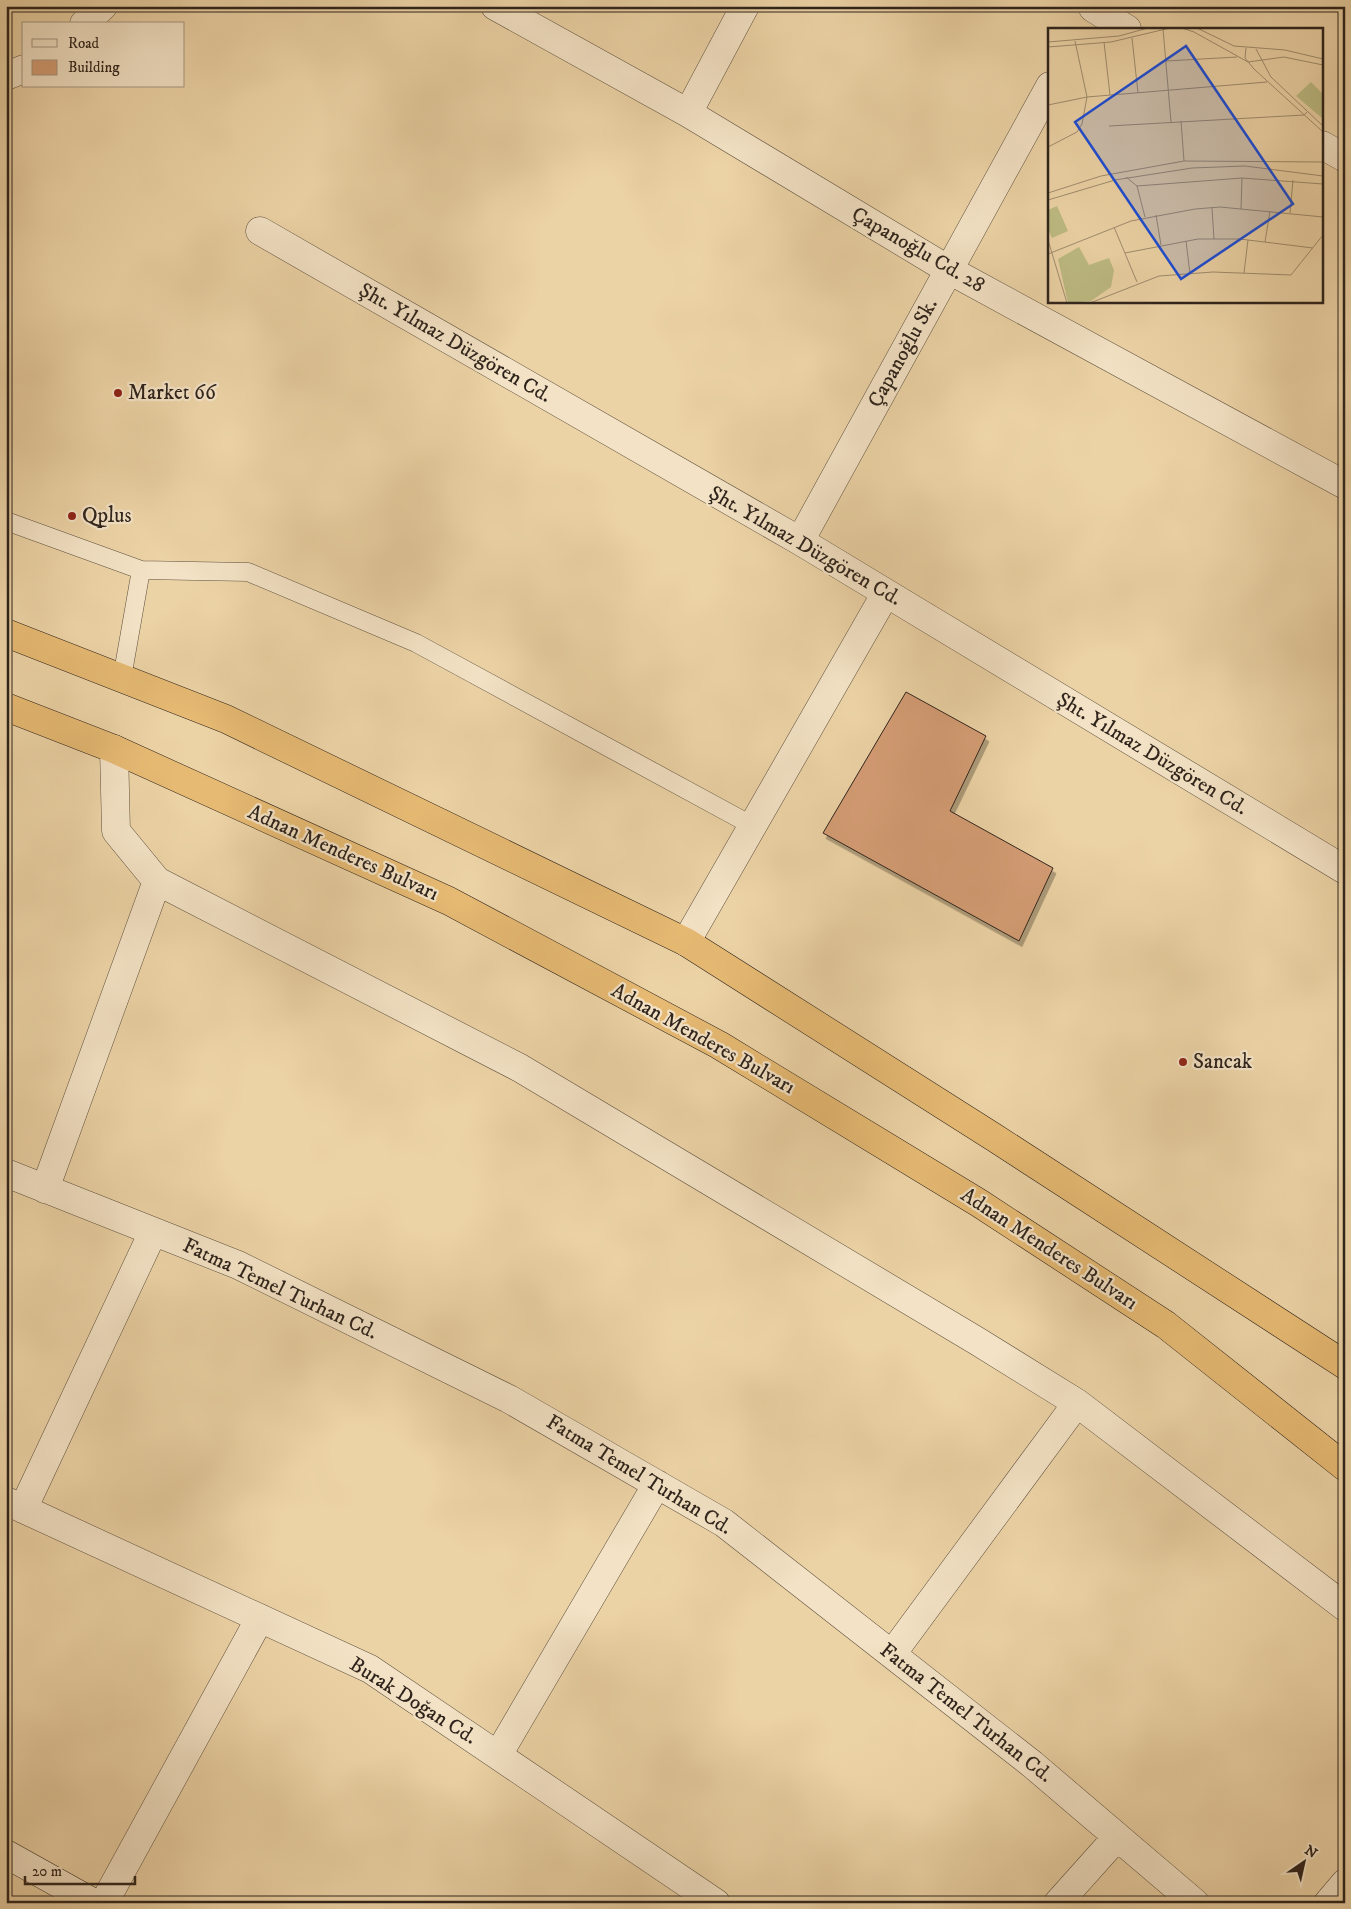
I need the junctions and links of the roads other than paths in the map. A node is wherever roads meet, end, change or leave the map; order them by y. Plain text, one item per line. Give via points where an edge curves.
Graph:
1 (103, 6) edge
2 (495, 6) edge
3 (744, 6) edge
4 (1089, 14) edge
5 (86, 22) edge
6 (1125, 28) edge
7 (22, 70) edge
8 (6, 76) edge
9 (1048, 90) edge
10 (688, 113) junction
11 (1324, 146) edge
12 (1345, 158) edge
13 (260, 230) dead end
14 (949, 270) junction
15 (1345, 485) edge
16 (6, 521) edge
17 (800, 541) junction
18 (141, 570) junction
19 (886, 593) junction
20 (6, 633) edge
21 (122, 678) junction
22 (6, 707) edge
23 (114, 749) junction
24 (753, 826) junction
25 (1345, 870) edge
26 (157, 881) junction
27 (686, 942) junction
28 (6, 1173) edge
29 (45, 1189) junction
30 (154, 1232) junction
31 (1345, 1365) edge
32 (1077, 1403) junction
33 (1345, 1466) edge
34 (657, 1484) junction
35 (15, 1505) edge
36 (1345, 1607) edge
37 (260, 1618) junction
38 (892, 1654) junction
39 (498, 1755) junction
40 (1117, 1837) junction
41 (6, 1854) edge
42 (1345, 1883) edge
43 (94, 1903) edge
44 (104, 1903) edge
45 (716, 1903) edge
46 (1058, 1903) edge
47 (1195, 1903) edge
48 (1328, 1903) edge

1 - 5 street
2 - 10 street, Çapanoğlu Cd. 28
3 - 10 street
4 - 6 street
7 - 8 street
9 - 14 street, Çapanoğlu Sk.
10 - 14 street, Çapanoğlu Cd. 28
11 - 12 street
13 - 17 street, Şht. Yılmaz Düzgören Cd.
14 - 15 street, Çapanoğlu Cd. 28
14 - 17 street, Çapanoğlu Sk.
16 - 18 lane
17 - 19 street, Şht. Yılmaz Düzgören Cd.
18 - 21 lane
18 - 24 lane via 248,572 416,643
19 - 24 street
19 - 25 street, Şht. Yılmaz Düzgören Cd.
20 - 21 highway
21 - 27 highway via 226,719
22 - 23 highway, Adnan Menderes Bulvarı
23 - 26 street via 116,831
23 - 33 highway, Adnan Menderes Bulvarı via 449,901 719,1044 979,1203 1166,1325
24 - 27 street
26 - 29 street
26 - 32 street via 520,1068
27 - 31 highway via 996,1138
28 - 29 street, Fatma Temel Turhan Cd.
29 - 30 street, Fatma Temel Turhan Cd.
30 - 34 street, Fatma Temel Turhan Cd. via 238,1265 509,1399
30 - 35 street
32 - 36 street
32 - 38 street
34 - 38 street, Fatma Temel Turhan Cd. via 724,1523
34 - 39 street
35 - 37 street, Burak Doğan Cd.
37 - 39 street, Burak Doğan Cd. via 370,1669
37 - 44 street
38 - 40 street, Fatma Temel Turhan Cd. via 1032,1764
39 - 45 street, Burak Doğan Cd.
40 - 46 street
40 - 47 street, Fatma Temel Turhan Cd.
41 - 43 street
42 - 48 street

